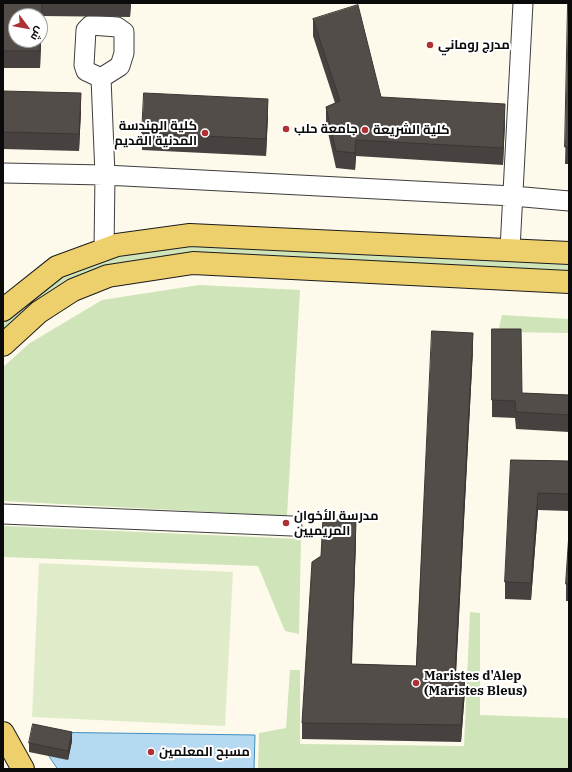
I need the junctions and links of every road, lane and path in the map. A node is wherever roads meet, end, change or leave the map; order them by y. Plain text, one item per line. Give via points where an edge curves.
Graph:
1 (522, 3) edge
2 (101, 78) dead end
3 (3, 173) edge
4 (105, 175) junction
5 (513, 196) junction
6 (569, 201) edge
7 (510, 249) junction
8 (104, 250) junction
9 (569, 253) edge
10 (569, 282) edge
11 (3, 310) edge
12 (3, 345) edge
13 (3, 514) edge
14 (292, 526) dead end
15 (3, 733) edge
16 (23, 769) edge

1 - 5 street
2 - 4 street
3 - 4 street
4 - 5 street
4 - 8 street
5 - 6 street
5 - 7 street
7 - 8 main road via 190,235 117,245
7 - 9 main road
8 - 11 main road via 58,267
10 - 12 main road via 193,263 108,276 73,290 39,312
13 - 14 street
15 - 16 main road

